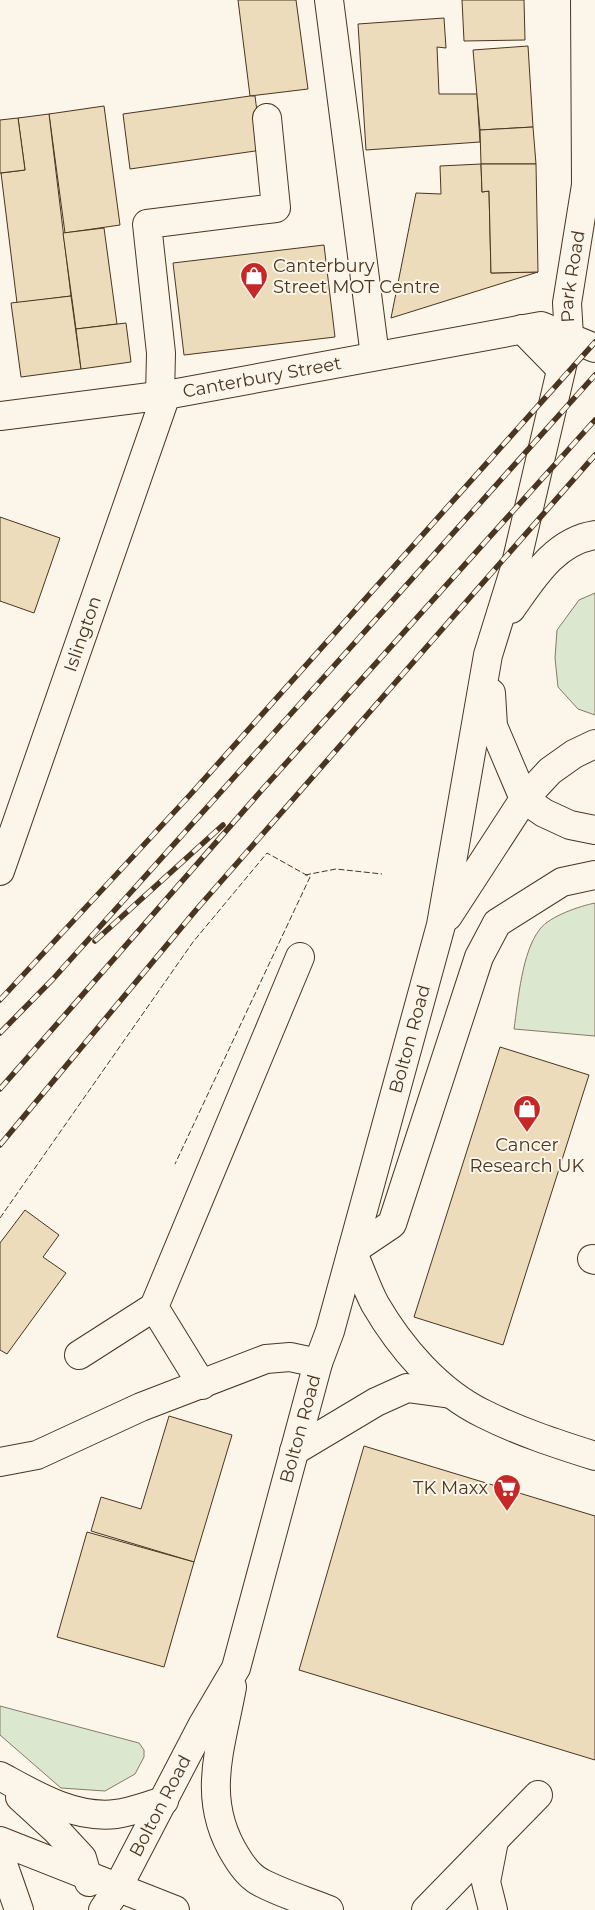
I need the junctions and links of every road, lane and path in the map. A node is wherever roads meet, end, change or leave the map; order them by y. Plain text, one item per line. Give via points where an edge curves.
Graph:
1 (330, 0) edge
2 (585, 0) edge
3 (268, 118) dead end
4 (586, 185) junction
5 (595, 210) edge
6 (522, 329) junction
7 (569, 336) junction
8 (595, 348) edge
9 (375, 356) junction
10 (561, 369) junction
11 (163, 396) junction
12 (0, 416) edge
13 (595, 535) edge
14 (492, 643) junction
15 (595, 744) edge
16 (524, 799) junction
17 (595, 830) edge
18 (0, 871) edge
19 (595, 875) edge
20 (442, 925) junction
21 (300, 957) dead end
22 (352, 1251) junction
23 (154, 1307) junction
24 (79, 1355) dead end
25 (318, 1363) junction
26 (202, 1385) junction
27 (451, 1394) junction
28 (294, 1451) junction
29 (595, 1456) edge
30 (0, 1462) edge
31 (236, 1668) junction
32 (0, 1778) edge
33 (538, 1795) dead end
34 (164, 1801) junction
35 (0, 1841) edge
36 (494, 1841) junction
37 (0, 1862) edge
38 (87, 1877) junction
39 (110, 1899) edge
40 (19, 1910) edge
41 (94, 1910) edge
42 (175, 1910) edge
43 (329, 1910) edge
44 (426, 1910) edge
45 (493, 1910) edge

1 - 9 main road
2 - 4 main road
3 - 11 main road, Islington via 276,208 147,224
4 - 5 main road, Park Road
4 - 7 main road, Park Road via 567,303
6 - 7 main road, Canterbury Street via 541,326
6 - 9 main road, Canterbury Street
6 - 10 main road
7 - 8 main road, Canterbury Street
7 - 10 main road, Park Road
9 - 11 main road, Canterbury Street
10 - 14 main road, Park Road via 515,568
11 - 12 main road, Canterbury Street
11 - 18 main road, Islington
13 - 14 main road via 569,542 534,575
14 - 16 main road via 493,726
14 - 20 main road
15 - 16 main road via 550,771
16 - 17 main road via 570,825
16 - 20 main road
19 - 22 main road via 562,882 496,923 478,957 392,1224
20 - 22 main road, Bolton Road
21 - 23 main road
22 - 25 main road, Bolton Road
22 - 27 main road via 375,1303 407,1351
23 - 24 main road
23 - 26 main road
25 - 26 main road via 290,1357 266,1359
25 - 28 main road, Bolton Road
26 - 30 main road via 141,1407 37,1455
27 - 28 main road via 407,1388 376,1402
27 - 29 main road via 482,1414
28 - 31 main road, Bolton Road
31 - 34 main road, Bolton Road
31 - 43 main road via 214,1783 217,1816 228,1844 260,1883
32 - 34 main road via 77,1812 116,1814
32 - 38 main road via 58,1830 82,1858
33 - 36 main road
34 - 39 main road, Bolton Road
35 - 38 main road
36 - 44 main road
36 - 45 main road via 486,1882
37 - 40 main road
38 - 39 main road
38 - 41 main road
39 - 42 main road

